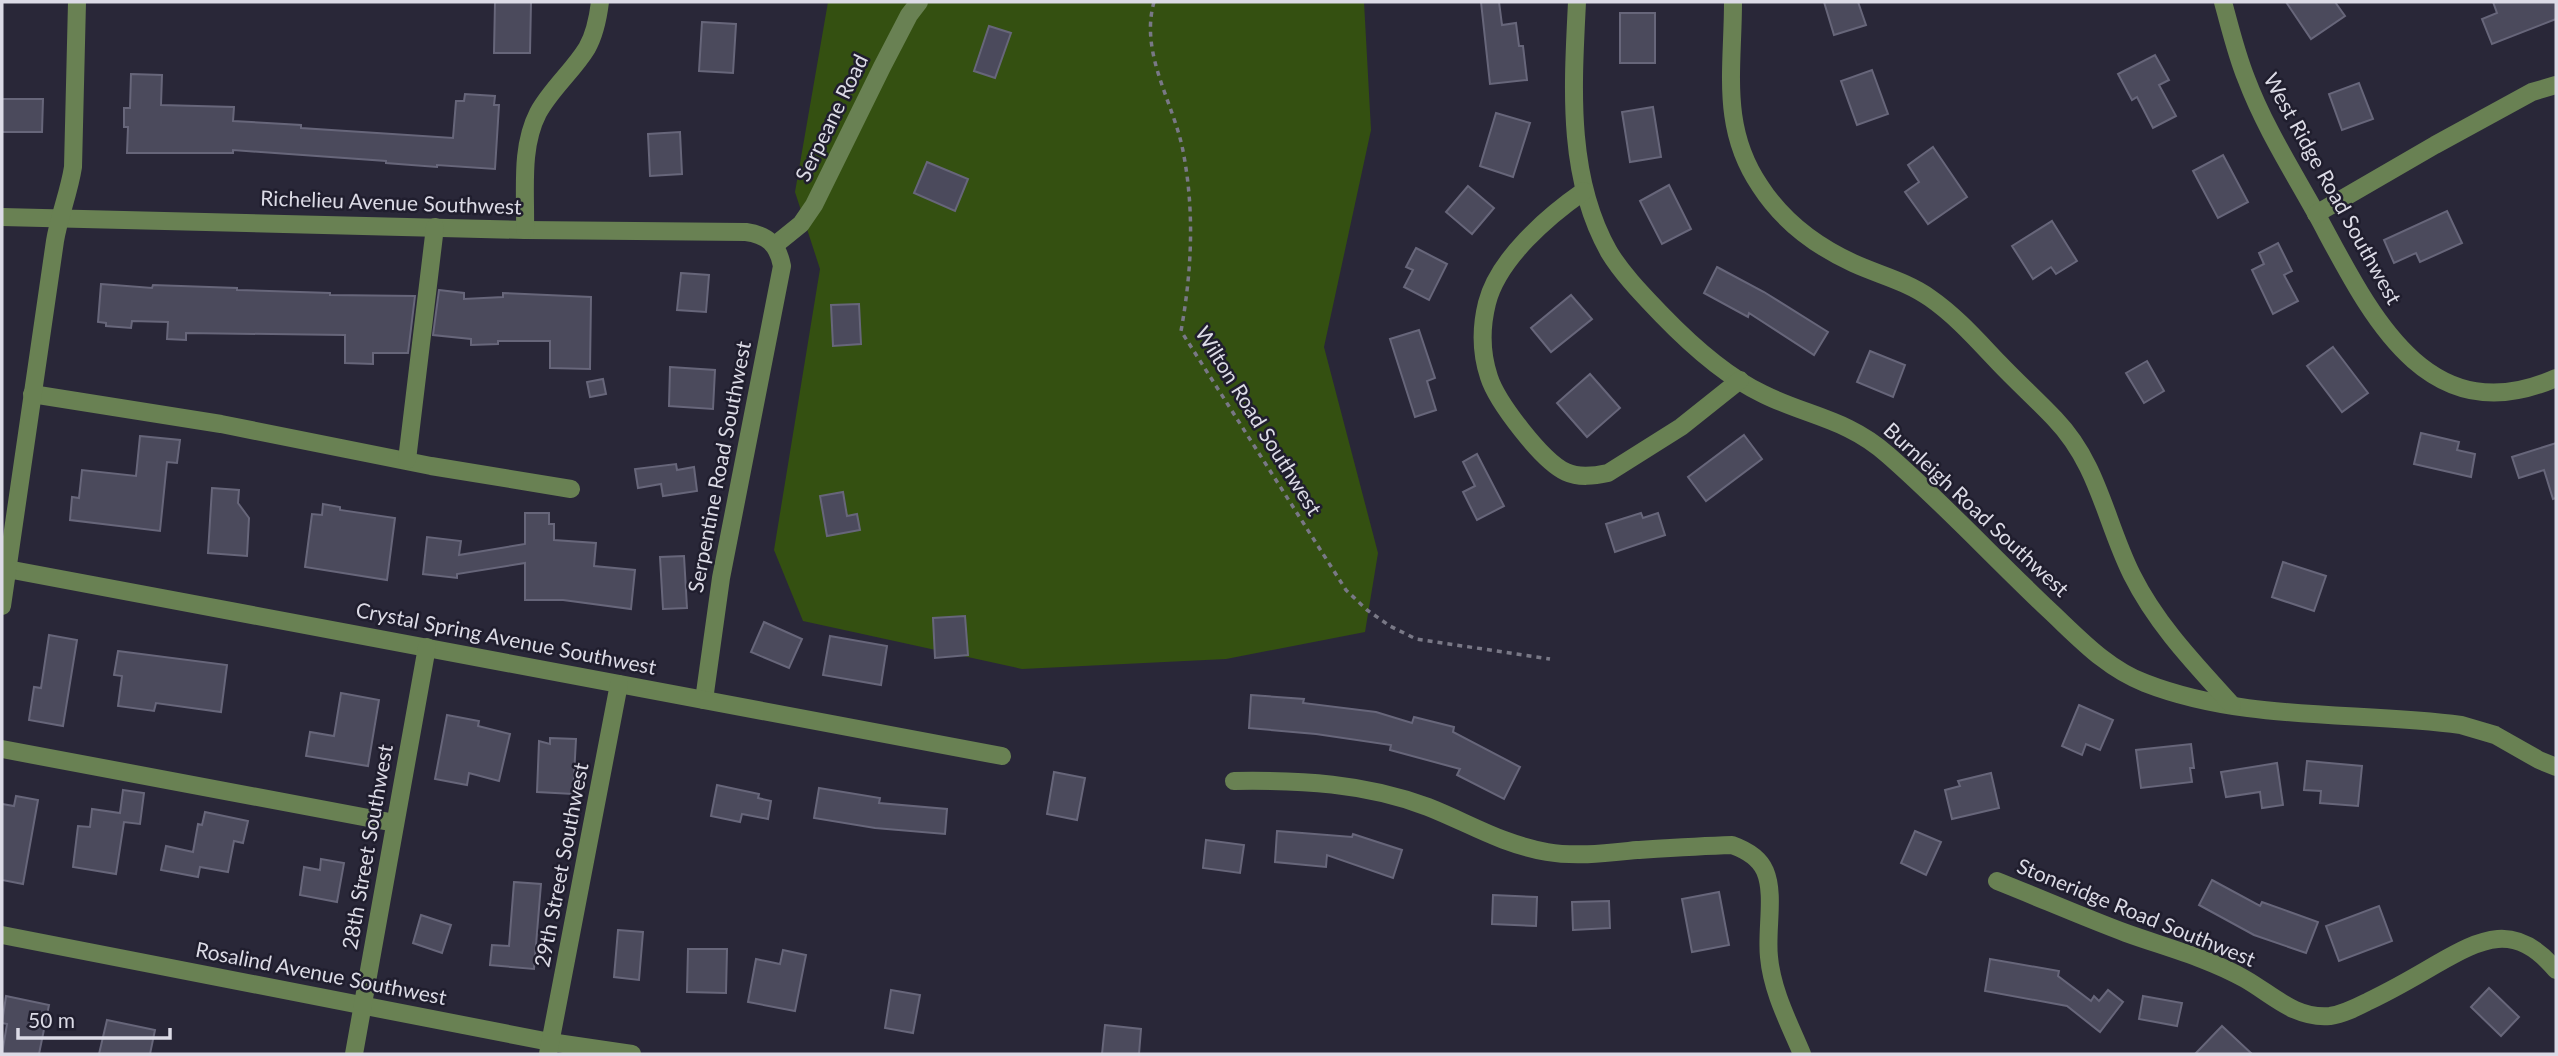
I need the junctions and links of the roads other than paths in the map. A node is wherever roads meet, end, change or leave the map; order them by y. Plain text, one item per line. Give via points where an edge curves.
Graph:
1 (76, 2) edge
2 (600, 2) edge
3 (919, 2) edge
4 (1577, 2) edge
5 (1733, 2) edge
6 (2223, 2) edge
7 (2556, 85) edge
8 (1584, 191) junction
9 (2316, 214) junction
10 (2, 217) edge
11 (59, 218) junction
12 (435, 227) junction
13 (525, 230) junction
14 (775, 245) junction
15 (2556, 378) edge
16 (1740, 380) junction
17 (32, 394) junction
18 (407, 460) junction
19 (571, 489) dead end
20 (5, 569) edge
21 (2, 607) edge
22 (427, 647) junction
23 (619, 684) junction
24 (704, 700) junction
25 (2232, 705) junction
26 (2, 749) edge
27 (1002, 756) dead end
28 (2556, 766) edge
29 (1234, 781) dead end
30 (396, 824) junction
31 (1997, 881) dead end
32 (2, 935) edge
33 (2556, 970) edge
34 (362, 1006) junction
35 (549, 1048) edge
36 (354, 1054) edge
37 (632, 1054) edge
38 (1802, 1054) edge

1 - 11 street via 73,167
2 - 13 street via 596,30 587,49 550,94 529,136
3 - 14 street, Serpeane Road via 881,67 814,205
4 - 8 street, Burnleigh Road Southwest via 1576,125
5 - 25 street via 1731,111 1737,142 1760,187 1780,212 1825,248 1901,281 1954,316 2056,420 2092,470 2115,536 2153,612
6 - 9 street, West Ridge Road Southwest via 2246,80
7 - 9 street via 2532,92
8 - 16 street, Burnleigh Road Southwest via 1610,253 1641,293 1675,329
8 - 16 street via 1536,229 1514,255 1488,300 1483,324 1489,377 1502,404 1546,458 1565,472 1608,473 1681,428
9 - 15 street, West Ridge Road Southwest via 2386,334 2436,376 2481,392 2505,393
10 - 11 street, Richelieu Avenue Southwest
11 - 12 street, Richelieu Avenue Southwest
11 - 17 street
12 - 13 street, Richelieu Avenue Southwest
12 - 18 street
13 - 14 street, Richelieu Avenue Southwest via 746,232 758,233
14 - 24 street, Serpentine Road Southwest via 782,266 724,564
16 - 25 street, Burnleigh Road Southwest via 1763,394 1860,433 1886,452 2107,663 2172,692
17 - 18 street
17 - 20 street
18 - 19 street
20 - 21 street
20 - 22 street, Crystal Spring Avenue Southwest
22 - 23 street, Crystal Spring Avenue Southwest
22 - 30 street, 28th Street Southwest
23 - 24 street, Crystal Spring Avenue Southwest
23 - 35 street, 29th Street Southwest
24 - 27 street, Crystal Spring Avenue Southwest
25 - 28 street, Burnleigh Road Southwest via 2461,725 2495,735
26 - 30 street
29 - 38 street via 1298,781 1387,794 1497,839 1551,853 1732,845 1746,850 1763,866 1770,887 1769,960
30 - 34 street, 28th Street Southwest
31 - 33 street, Stoneridge Road Southwest via 2232,972 2294,1011 2312,1016 2346,1012 2490,939 2529,945
32 - 34 street, Rosalind Avenue Southwest
34 - 35 street, Rosalind Avenue Southwest
34 - 36 street, 28th Street Southwest
35 - 37 street, Rosalind Avenue Southwest

